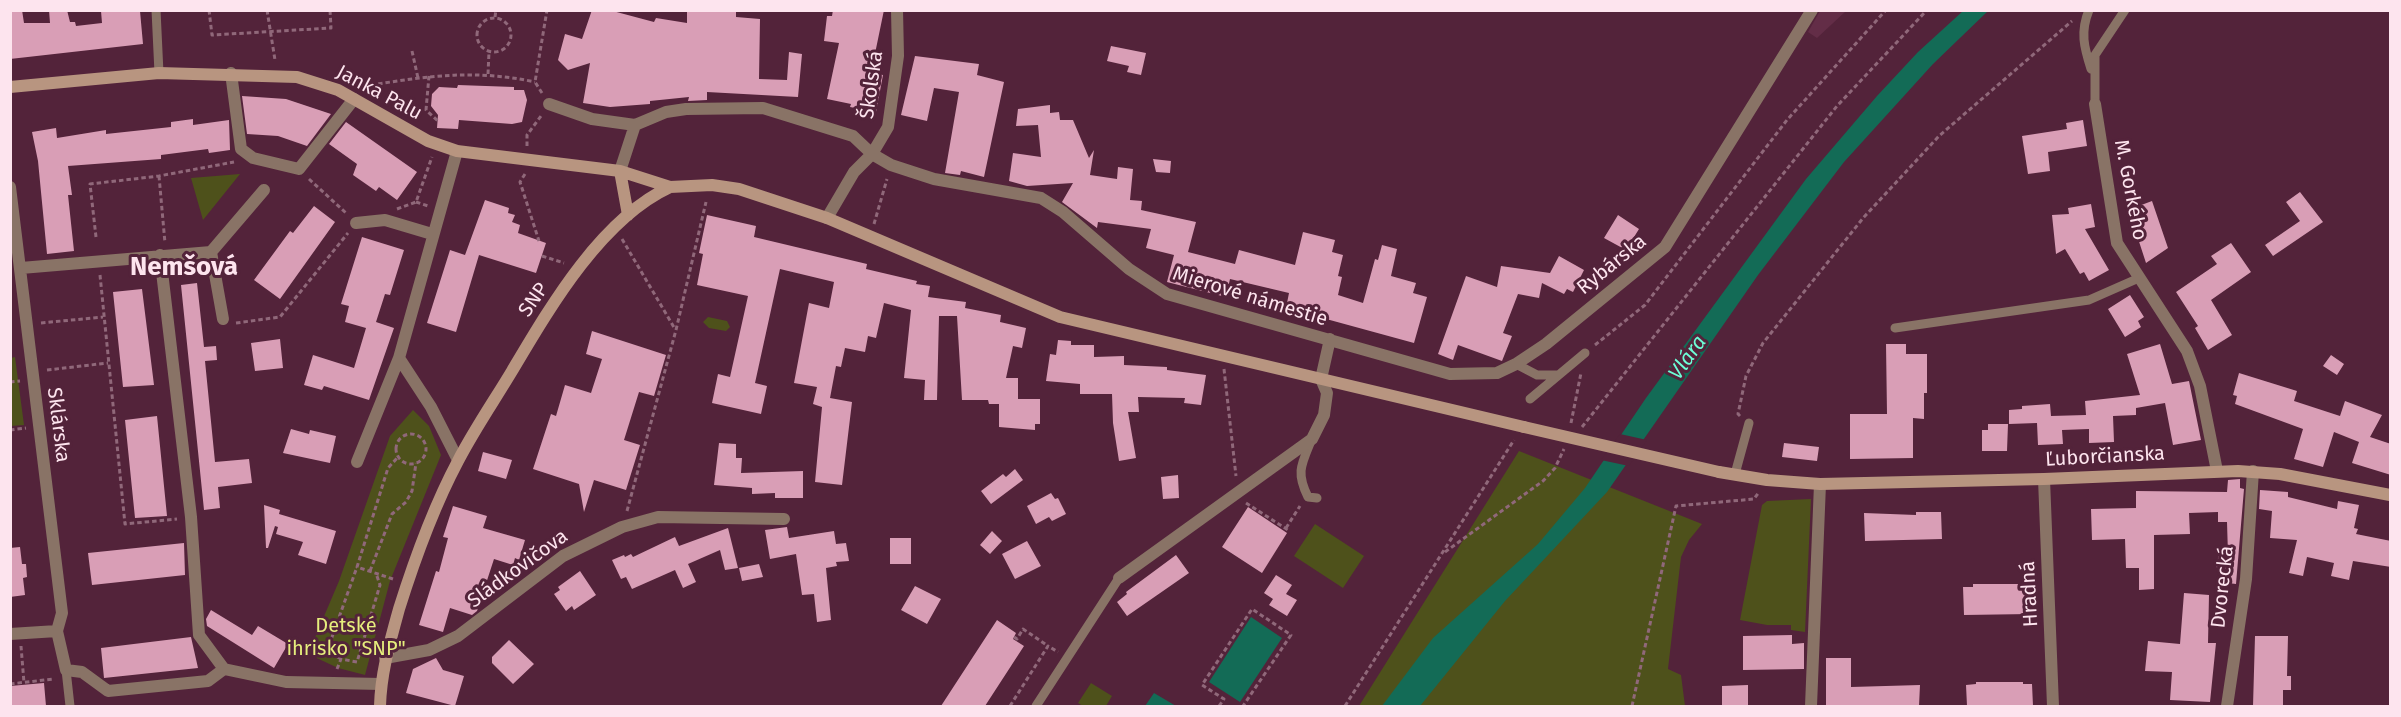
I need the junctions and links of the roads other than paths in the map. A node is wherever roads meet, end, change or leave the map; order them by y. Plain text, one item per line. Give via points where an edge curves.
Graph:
1 (156, 10) edge
2 (897, 10) edge
3 (1812, 10) edge
4 (2089, 10) edge
5 (2125, 10) edge
6 (231, 73) junction
7 (159, 74) junction
8 (2094, 76) junction
9 (10, 87) edge
10 (354, 99) junction
11 (549, 104) road end
12 (2095, 104) joint
13 (641, 122) junction
14 (457, 151) junction
15 (872, 154) junction
16 (620, 171) junction
17 (10, 187) edge
18 (670, 187) junction
19 (264, 190) dead end
20 (628, 215) junction
21 (826, 218) junction
22 (356, 223) road end
23 (432, 234) junction
24 (211, 252) junction
25 (163, 255) junction
26 (21, 268) junction
27 (2139, 278) junction
28 (222, 319) road end
29 (1895, 328) dead end
30 (1330, 339) junction
31 (1585, 353) road end
32 (399, 358) junction
33 (1516, 364) junction
34 (1558, 375) junction
35 (1321, 378) junction
36 (1530, 399) dead end
37 (1749, 423) road end
38 (1312, 439) junction
39 (458, 460) junction
40 (357, 462) dead end
41 (2217, 471) junction
42 (2253, 471) junction
43 (1735, 474) junction
44 (2044, 479) junction
45 (1820, 484) junction
46 (2391, 495) edge
47 (1312, 496) road end
48 (784, 519) dead end
49 (1119, 578) joint
50 (57, 631) junction
51 (15, 633) edge
52 (385, 658) junction
53 (224, 669) junction
54 (66, 670) junction
55 (381, 684) junction
56 (70, 706) edge
57 (380, 706) edge
58 (1036, 706) edge
59 (1811, 706) edge
60 (2053, 706) edge
61 (2227, 706) edge

1 - 7 lane
2 - 15 street, Školská via 898,56 888,127
3 - 33 street, Rybárska via 1665,247
4 - 8 lane via 2083,42
5 - 8 lane, M. Gorkého via 2095,55
6 - 7 main road, Janka Palu
6 - 10 main road, Janka Palu via 297,76
6 - 10 street via 241,149 254,158 299,169
7 - 9 main road, Janka Palu
8 - 12 lane, M. Gorkého
10 - 14 main road, Janka Palu via 428,141
11 - 13 street, Mierové námestie via 592,119
12 - 27 street, M. Gorkého via 2117,243
13 - 15 street, Mierové námestie via 686,109 763,108 853,136
13 - 16 street
14 - 16 main road, Janka Palu
14 - 23 street
15 - 21 street, Školská via 854,172
15 - 30 street, Mierové námestie via 891,165 934,179 1041,198 1161,291
16 - 18 main road
16 - 20 main road
17 - 26 street, Sklárska
18 - 20 main road, SNP
18 - 21 main road via 712,185 739,189
19 - 24 street
20 - 39 main road, SNP via 544,316
21 - 35 main road via 1060,317
22 - 23 street via 385,220
23 - 32 street
24 - 25 street
24 - 28 street
25 - 26 street
25 - 53 street via 199,635
26 - 50 street, Sklárska via 62,613
27 - 29 lane via 2089,300
27 - 41 street, M. Gorkého via 2187,351 2200,386
30 - 33 street, Rybárska via 1450,374 1497,373
30 - 35 street, Mierové námestie
31 - 34 lane
32 - 39 street
32 - 40 street
33 - 34 lane via 1537,375
34 - 36 lane
35 - 38 street, Mierové námestie via 1327,393 1324,415
35 - 43 main road, Ľuborčianska, bridge
37 - 43 lane
38 - 47 lane via 1300,473 1300,481
38 - 49 street, Mierové námestie
39 - 52 main road, SNP via 428,523
41 - 42 main road, Ľuborčianska
41 - 44 main road, Ľuborčianska
42 - 46 main road, Ľuborčianska
42 - 61 street, Dvorecká via 2247,579
43 - 45 main road, Ľuborčianska
44 - 45 main road, Ľuborčianska
44 - 60 street, Hradná
45 - 59 street
48 - 52 street, Sládkovičova via 658,518 622,526 563,556 458,636 429,650
49 - 58 lane
50 - 51 street
50 - 54 street
52 - 55 main road, SNP
53 - 54 street via 208,681 108,691 82,672
53 - 55 street via 286,682
54 - 56 lane
55 - 57 main road, SNP

